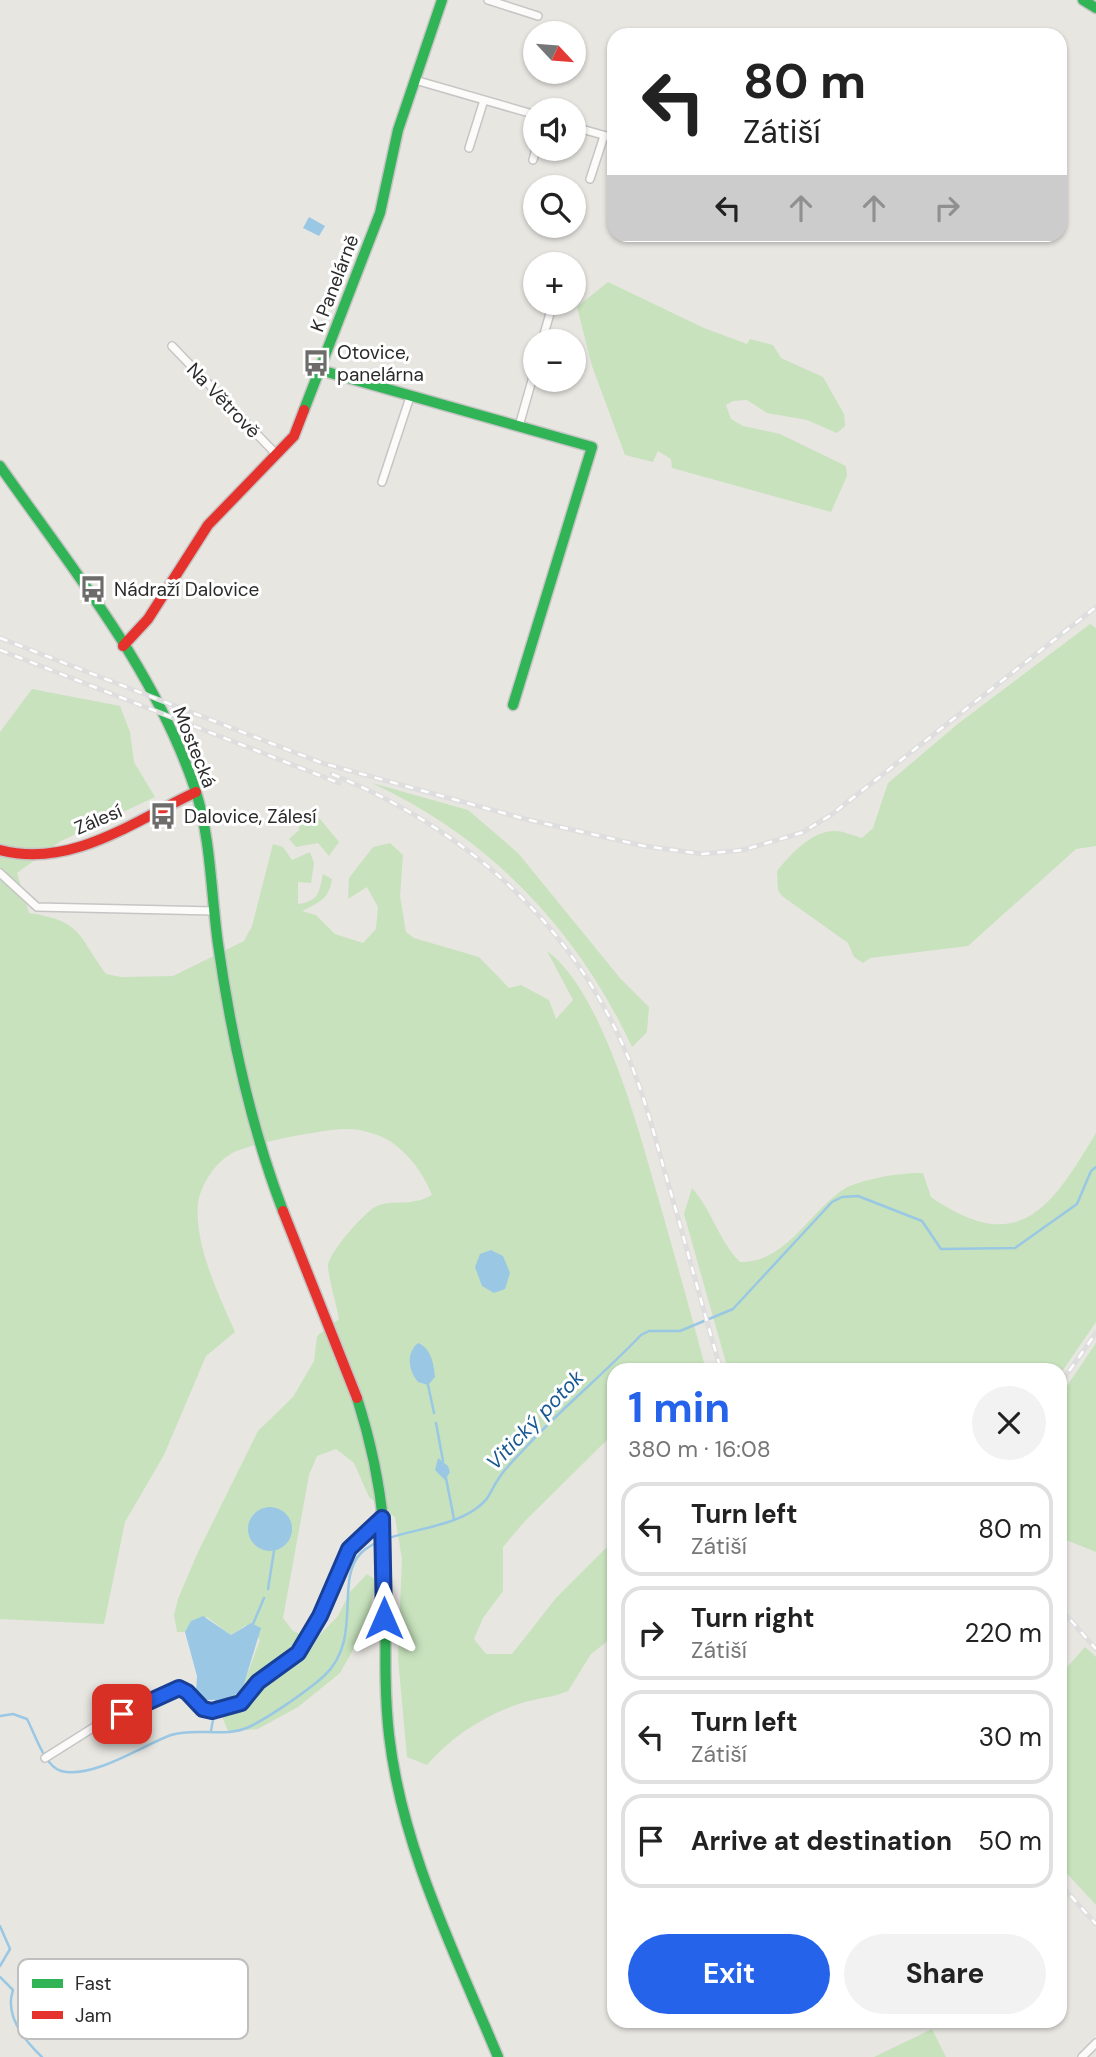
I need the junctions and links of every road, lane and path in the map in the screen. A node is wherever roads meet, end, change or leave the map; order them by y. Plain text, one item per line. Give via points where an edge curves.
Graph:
1 (442, 0) edge
2 (488, 0) edge
3 (1083, 0) edge
4 (509, 3) edge
5 (1096, 8) edge
6 (538, 16) dead end
7 (415, 80) junction
8 (484, 100) junction
9 (523, 111) edge
10 (586, 130) edge
11 (604, 135) junction
12 (607, 136) edge
13 (469, 148) dead end
14 (590, 179) dead end
15 (172, 346) dead end
16 (320, 370) junction
17 (529, 392) edge
18 (410, 397) junction
19 (519, 426) junction
20 (276, 454) junction
21 (0, 466) edge
22 (382, 482) dead end
23 (123, 646) junction
24 (513, 705) dead end
25 (196, 792) junction
26 (5, 852) edge
27 (0, 873) edge
28 (214, 911) junction
29 (382, 1518) junction
30 (46, 1757) dead end
31 (1096, 2043) edge
32 (498, 2057) edge
33 (1082, 2057) edge

1 - 7 street, K Panelárně
2 - 4 street
3 - 5 street
4 - 6 street
7 - 8 street
7 - 16 street, K Panelárně via 398,130 380,212
8 - 9 street
8 - 13 street
10 - 11 street
11 - 12 street
11 - 14 street
15 - 20 street, Na Větrově
16 - 18 street
16 - 20 street, K Panelárně via 294,436
17 - 19 street
18 - 19 street
18 - 22 street
19 - 24 street via 592,447
20 - 23 street, K Panelárně via 208,525 148,620
21 - 23 street, Mostecká
23 - 25 street, Mostecká via 159,705
25 - 26 street, Zálesí via 54,857
25 - 28 street, Mostecká
27 - 28 street via 37,907
28 - 29 street, Mostecká via 225,998 267,1166 359,1396
29 - 30 street via 349,1549 298,1653 258,1682 241,1703 203,1709 179,1688 99,1724
29 - 32 street, Mostecká via 386,1694 400,1796 426,1882
31 - 33 street

